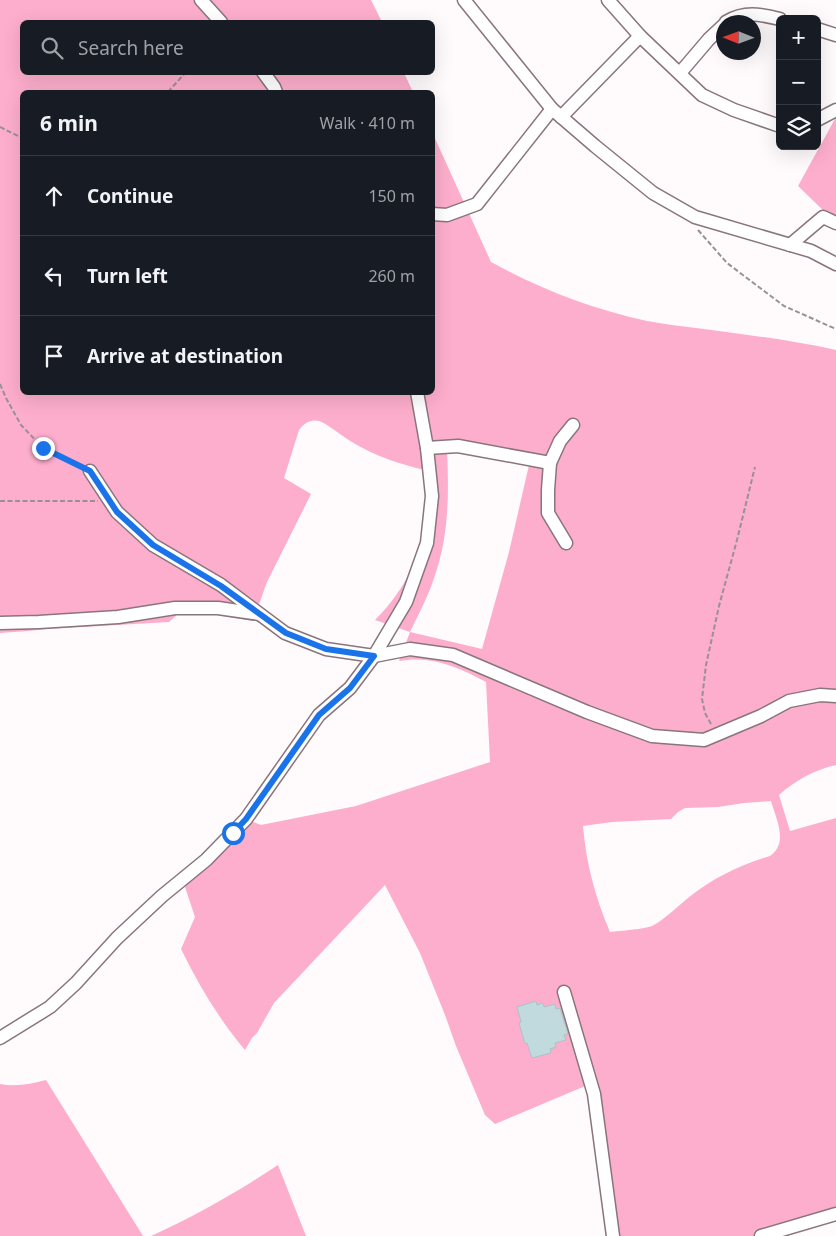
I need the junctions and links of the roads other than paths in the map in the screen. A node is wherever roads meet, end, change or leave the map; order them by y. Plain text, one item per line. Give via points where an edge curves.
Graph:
1 (201, 0) edge
2 (464, 0) edge
3 (608, 0) edge
4 (743, 15) edge
5 (776, 18) edge
6 (219, 20) edge
7 (821, 31) edge
8 (716, 32) edge
9 (836, 35) edge
10 (640, 36) junction
11 (680, 73) junction
12 (264, 75) edge
13 (275, 90) edge
14 (836, 110) edge
15 (557, 113) junction
16 (821, 117) edge
17 (776, 125) edge
18 (435, 214) edge
19 (836, 223) edge
20 (790, 245) junction
21 (836, 264) edge
22 (418, 395) edge
23 (573, 425) dead end
24 (428, 448) junction
25 (550, 464) junction
26 (90, 471) road end
27 (566, 543) dead end
28 (261, 614) junction
29 (0, 623) edge
30 (374, 656) junction
31 (836, 696) edge
32 (564, 992) dead end
33 (0, 1038) edge
34 (836, 1214) edge
35 (613, 1236) edge
36 (761, 1236) edge

1 - 6 street
2 - 15 street
3 - 10 street
4 - 5 street via 762,14
7 - 9 street
8 - 11 street
10 - 11 street
10 - 15 street
11 - 17 street via 702,95
12 - 13 street
14 - 16 street
15 - 18 street via 477,204 447,215
15 - 20 street via 653,193 687,213
19 - 20 street via 823,217
20 - 21 street
22 - 24 street
23 - 25 street via 560,441
24 - 25 street via 458,446
24 - 30 street via 432,496 427,543 406,602
25 - 27 street via 548,513
26 - 28 street via 117,512 153,545
28 - 29 street via 218,608 175,608 118,617
28 - 30 street via 286,633 326,649
30 - 31 street via 410,649 453,655 586,712 652,736 704,740 788,701 820,695
30 - 33 street via 350,688 319,715 246,819 206,860 117,938 50,1007
32 - 35 street via 594,1094
34 - 36 street

